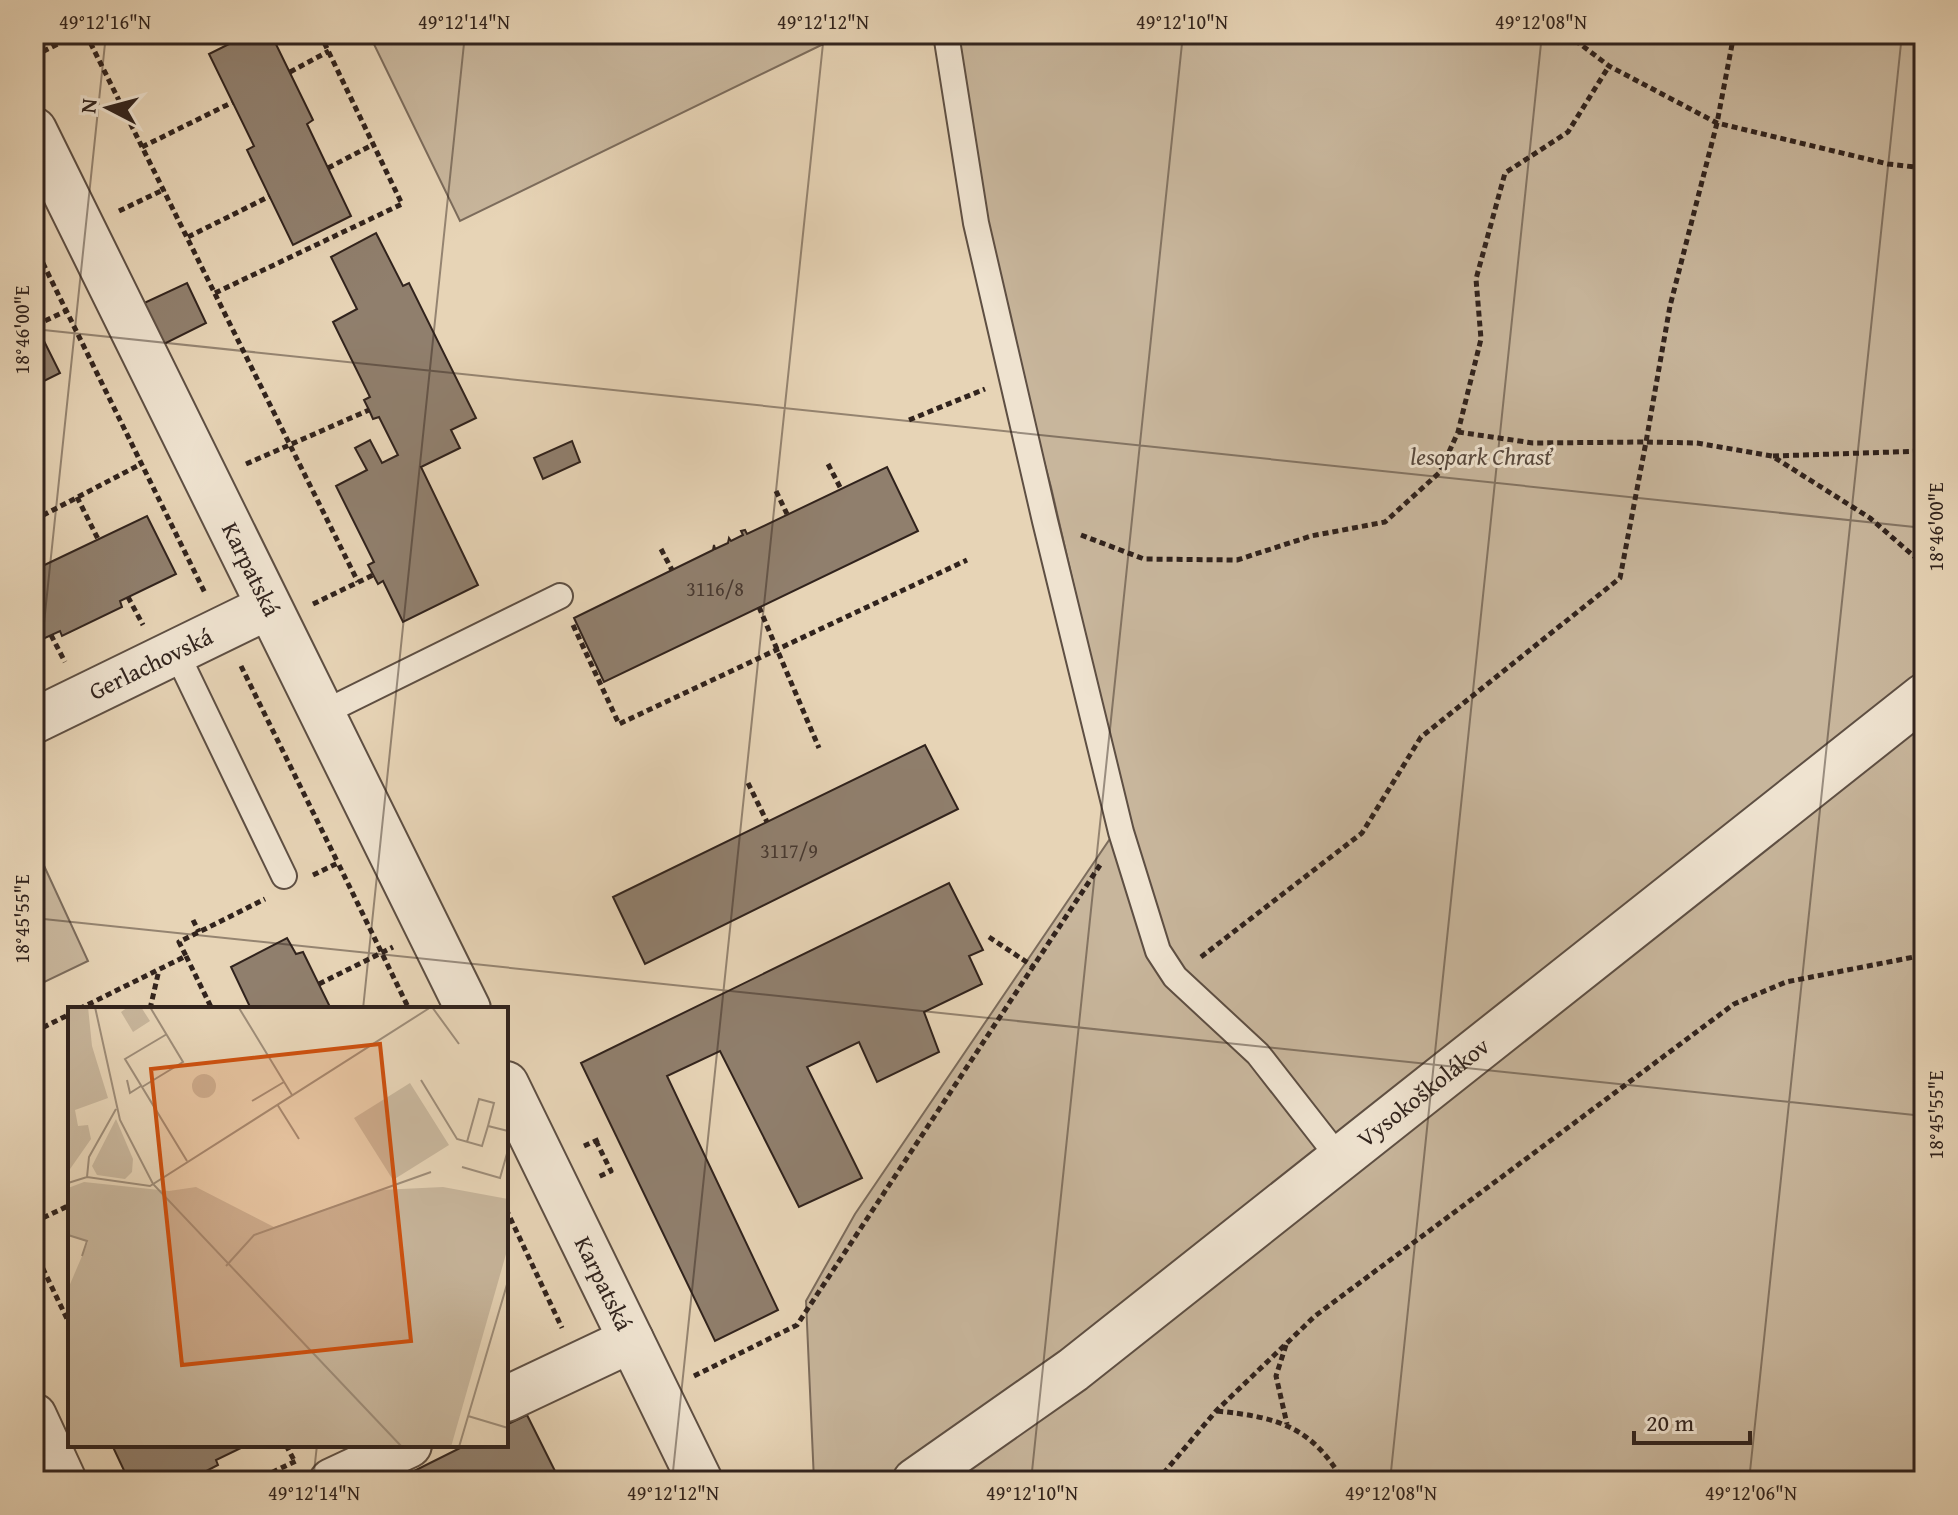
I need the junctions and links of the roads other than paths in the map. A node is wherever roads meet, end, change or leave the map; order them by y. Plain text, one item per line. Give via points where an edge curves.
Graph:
1 (946, 34) edge
2 (34, 130) edge
3 (560, 596) dead end
4 (272, 614) junction
5 (176, 652) junction
6 (1924, 696) edge
7 (321, 714) junction
8 (34, 721) edge
9 (287, 884) road end
10 (467, 1007) edge
11 (508, 1088) edge
12 (1340, 1159) junction
13 (631, 1340) junction
14 (508, 1398) edge
15 (34, 1416) edge
16 (401, 1447) edge
17 (319, 1468) edge
18 (64, 1481) edge
19 (700, 1481) edge
20 (915, 1481) edge

1 - 12 lane via 976,223 1121,832 1158,951 1175,977 1258,1054
2 - 4 street, Karpatská
3 - 7 lane
4 - 5 street, Gerlachovská
4 - 7 street, Karpatská
5 - 8 street, Gerlachovská
5 - 9 lane
6 - 12 street, Vysokoškolákov
7 - 10 street, Karpatská
11 - 13 street, Karpatská
12 - 20 street, Vysokoškolákov via 1073,1370
13 - 14 street
13 - 19 street, Karpatská
15 - 18 street
16 - 17 street

